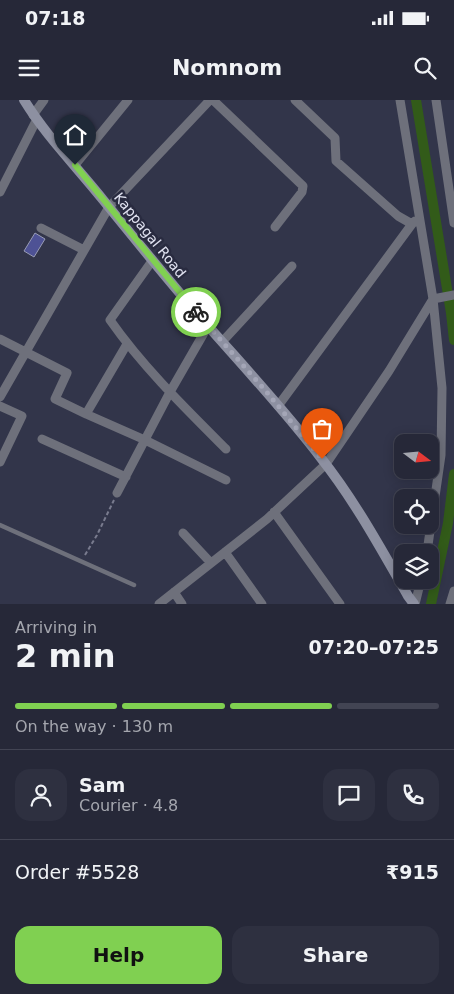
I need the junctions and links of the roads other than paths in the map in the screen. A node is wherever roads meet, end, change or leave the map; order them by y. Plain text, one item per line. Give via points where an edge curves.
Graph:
1 (24, 100) edge
2 (44, 100) edge
3 (128, 100) edge
4 (211, 100) edge
5 (400, 100) edge
6 (436, 100) edge
7 (299, 101) edge
8 (35, 118) junction
9 (75, 165) junction
10 (0, 192) edge
11 (109, 207) junction
12 (419, 217) junction
13 (454, 223) edge
14 (412, 224) junction
15 (274, 227) dead end
16 (41, 228) dead end
17 (84, 250) junction
18 (152, 261) junction
19 (292, 266) dead end
20 (454, 295) edge
21 (433, 299) junction
22 (208, 326) junction
23 (0, 339) edge
24 (222, 342) junction
25 (127, 344) junction
26 (26, 351) junction
27 (170, 392) junction
28 (0, 397) edge
29 (0, 406) edge
30 (278, 406) junction
31 (86, 414) junction
32 (42, 439) dead end
33 (145, 440) junction
34 (226, 449) dead end
35 (1, 458) edge
36 (326, 464) junction
37 (126, 477) junction
38 (226, 480) dead end
39 (117, 493) road end
40 (274, 512) junction
41 (0, 524) edge
42 (183, 533) dead end
43 (429, 544) edge
44 (224, 552) junction
45 (211, 563) junction
46 (134, 585) dead end
47 (419, 589) edge
48 (454, 591) edge
49 (174, 592) junction
50 (159, 604) edge
51 (182, 604) edge
52 (262, 604) edge
53 (340, 604) edge
54 (415, 604) edge
55 (450, 604) edge

1 - 8 main road, Kappagal Road
2 - 8 street
3 - 9 street
4 - 11 street
4 - 15 street via 303,186 302,192
5 - 12 street
6 - 13 street
7 - 14 street via 335,138 336,161 398,216
8 - 9 main road, Kappagal Road
8 - 10 street
9 - 11 main road, Kappagal Road
11 - 17 street
11 - 18 main road, Kappagal Road
12 - 14 street
12 - 21 street
14 - 30 street
16 - 17 street
17 - 26 street
18 - 22 main road, Kappagal Road
18 - 25 street via 110,320
19 - 24 street
20 - 21 street
21 - 36 street via 389,372
21 - 43 street via 442,388 441,455
22 - 24 main road, Kappagal Road
22 - 27 street
23 - 26 street
24 - 30 main road, Kappagal Road
25 - 27 street
25 - 31 street
26 - 28 street
26 - 31 street via 67,373 55,399
27 - 33 street
27 - 34 street
29 - 35 street via 22,416
30 - 36 main road, Kappagal Road
31 - 33 street
32 - 37 street
33 - 37 street
33 - 38 street
36 - 40 street
36 - 54 main road, Kappagal Road via 369,526
37 - 39 street
40 - 44 street
40 - 53 street
41 - 46 lane
42 - 45 street
44 - 45 street
44 - 52 street
45 - 49 street
47 - 54 street
48 - 55 street
49 - 50 street
49 - 51 street

